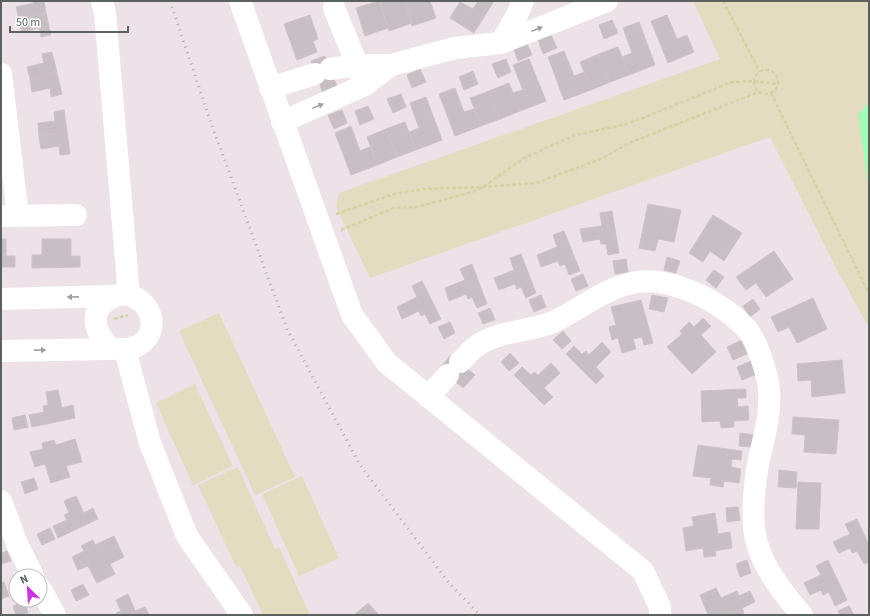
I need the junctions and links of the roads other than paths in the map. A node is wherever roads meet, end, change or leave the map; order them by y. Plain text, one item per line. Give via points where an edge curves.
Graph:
1 (102, 1) edge
2 (240, 1) edge
3 (523, 1) edge
4 (594, 3) edge
5 (334, 8) dead end
6 (501, 43) junction
7 (358, 64) junction
8 (391, 65) junction
9 (1, 74) edge
10 (365, 85) junction
11 (270, 88) junction
12 (282, 122) junction
13 (76, 215) dead end
14 (10, 216) edge
15 (121, 296) junction
16 (1, 299) edge
17 (118, 350) junction
18 (1, 351) edge
19 (428, 397) junction
20 (1, 500) edge
21 (30, 568) edge
22 (48, 602) edge
23 (55, 615) edge
24 (242, 615) edge
25 (660, 615) edge
26 (802, 615) edge

1 - 15 street via 106,13
2 - 11 street
3 - 6 street
6 -> 4 street
5 - 7 street
6 - 8 street via 455,48
7 - 8 street
7 - 10 street
7 - 11 street via 323,71
8 - 10 street
9 - 14 street
12 -> 10 street
11 - 12 street
12 - 19 street via 352,315 387,363
13 - 14 street
15 -> 16 street
15 - 17 street via 101,307 96,321 97,332
15 - 17 street via 140,299 147,306 152,325 143,342 135,347
18 -> 17 street
17 - 24 street via 150,443 187,536
19 - 25 street via 643,571 660,606
19 - 26 street via 477,345 495,336 552,322 609,290 633,283 659,282 685,288 725,310 746,328 766,373 769,392 768,423 754,492 754,529 761,555 776,583
20 - 21 street via 17,544
22 - 23 street

